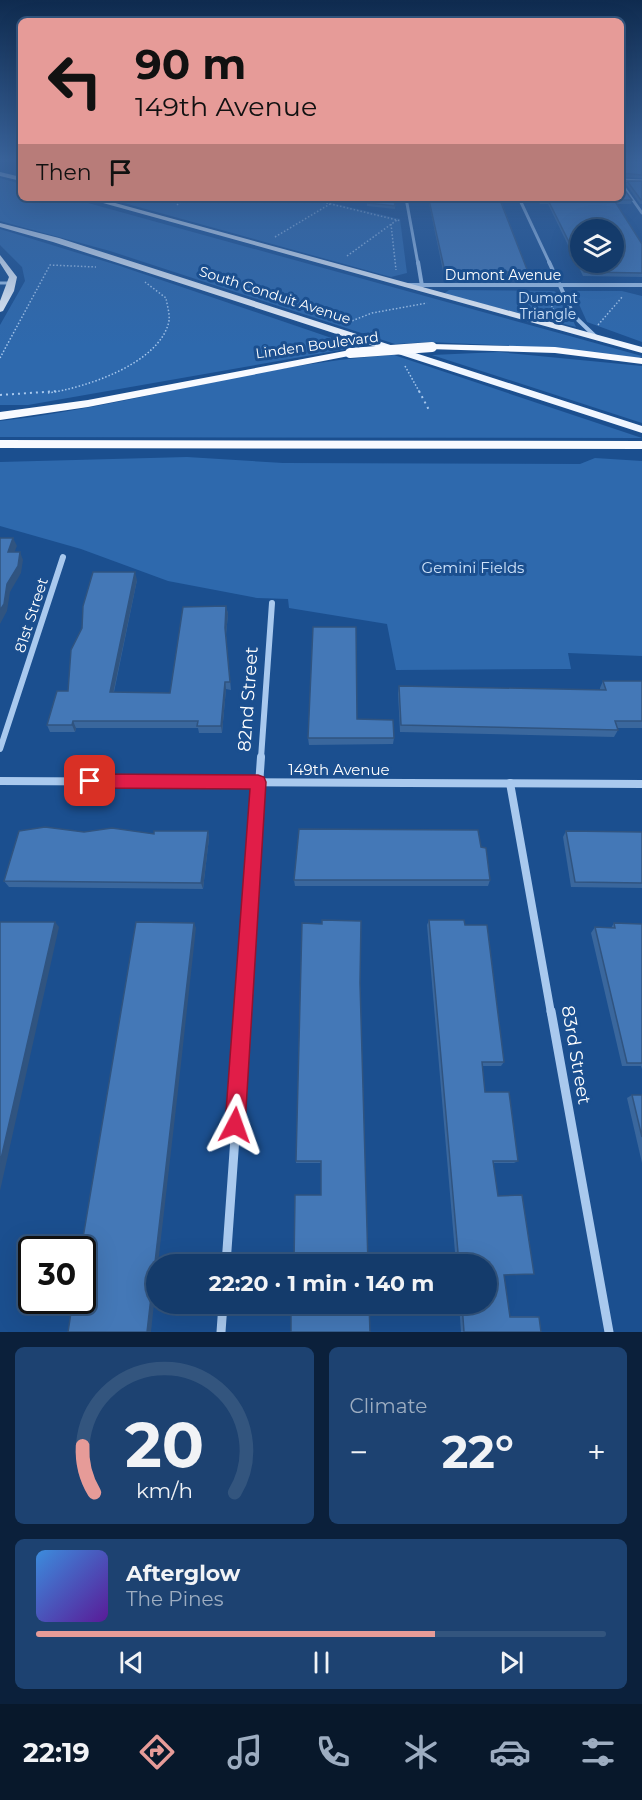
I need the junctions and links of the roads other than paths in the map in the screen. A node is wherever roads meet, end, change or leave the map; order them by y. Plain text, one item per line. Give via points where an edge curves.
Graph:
1 (175, 222) edge
2 (411, 222) edge
3 (531, 222) edge
4 (0, 225) edge
5 (0, 257) edge
6 (0, 283) edge
7 (12, 283) junction
8 (561, 285) junction
9 (642, 285) edge
10 (423, 288) junction
11 (0, 309) edge
12 (598, 339) junction
13 (642, 350) edge
14 (642, 361) edge
15 (0, 416) edge
16 (642, 430) edge
17 (0, 444) edge
18 (642, 445) edge
19 (63, 557) dead end
20 (272, 603) dead end
21 (0, 749) edge
22 (0, 781) edge
23 (258, 782) junction
24 (510, 783) junction
25 (642, 784) edge
26 (227, 1254) edge
27 (222, 1314) edge
28 (221, 1332) edge
29 (609, 1332) edge

1 - 10 main road via 400,285
2 - 10 street
3 - 8 street
4 - 16 main road, South Conduit Avenue
5 - 7 main road via 11,271
6 - 7 lane
7 - 11 main road
8 - 9 street, Dumont Avenue
8 - 10 street, Dumont Avenue
8 - 12 street via 574,316
10 - 12 main road
12 - 13 main road
14 - 15 highway, Linden Boulevard, bridge via 555,350 432,347 350,353 287,362 80,405
17 - 18 highway
19 - 21 street, 81st Street
20 - 23 street, 82nd Street
22 - 23 street, 149th Avenue
23 - 24 street, 149th Avenue
23 - 26 street, 82nd Street
24 - 25 street, 149th Avenue
24 - 29 street, 83rd Street
27 - 28 street

